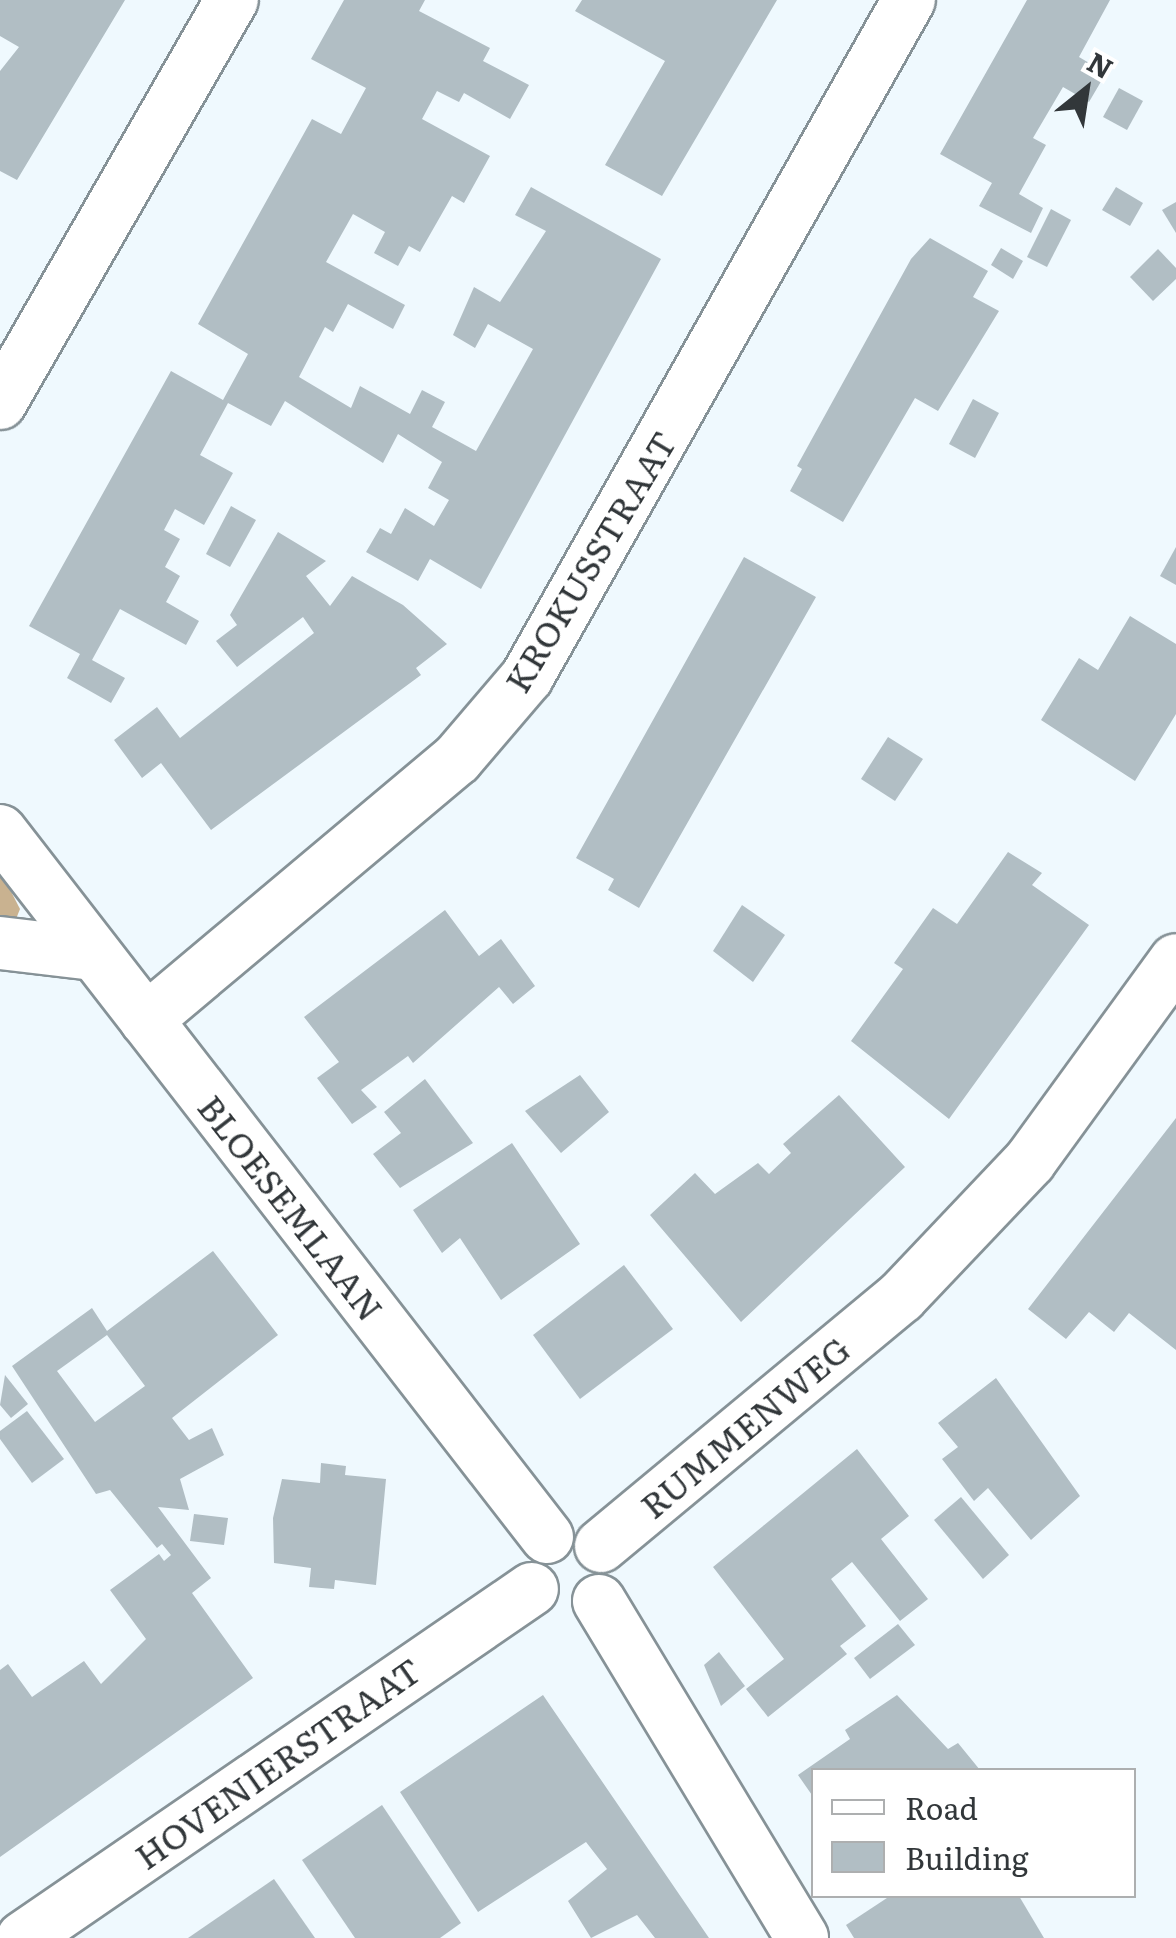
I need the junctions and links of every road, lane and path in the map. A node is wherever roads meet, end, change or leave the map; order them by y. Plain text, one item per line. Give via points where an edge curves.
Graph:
1 (232, 0) edge
2 (910, 0) edge
3 (0, 402) edge
4 (0, 830) edge
5 (0, 944) edge
6 (93, 954) junction
7 (1176, 960) edge
8 (146, 1020) junction
9 (547, 1537) junction
10 (601, 1546) junction
11 (532, 1589) junction
12 (599, 1601) junction
13 (23, 1938) edge
14 (802, 1938) edge

1 - 3 street
2 - 8 street, KROKUSSTRAAT via 528,677 457,760
4 - 6 street, BLOESEMLAAN
5 - 6 street
6 - 8 street, BLOESEMLAAN
7 - 10 street, RUMMENWEG via 1030,1161 901,1297
8 - 9 street, BLOESEMLAAN
9 - 10 street via 566,1531
9 - 11 street via 528,1570
10 - 12 street via 610,1564
11 - 12 street via 544,1606 563,1613
11 - 13 street, HOVENIERSTRAAT
12 - 14 street

